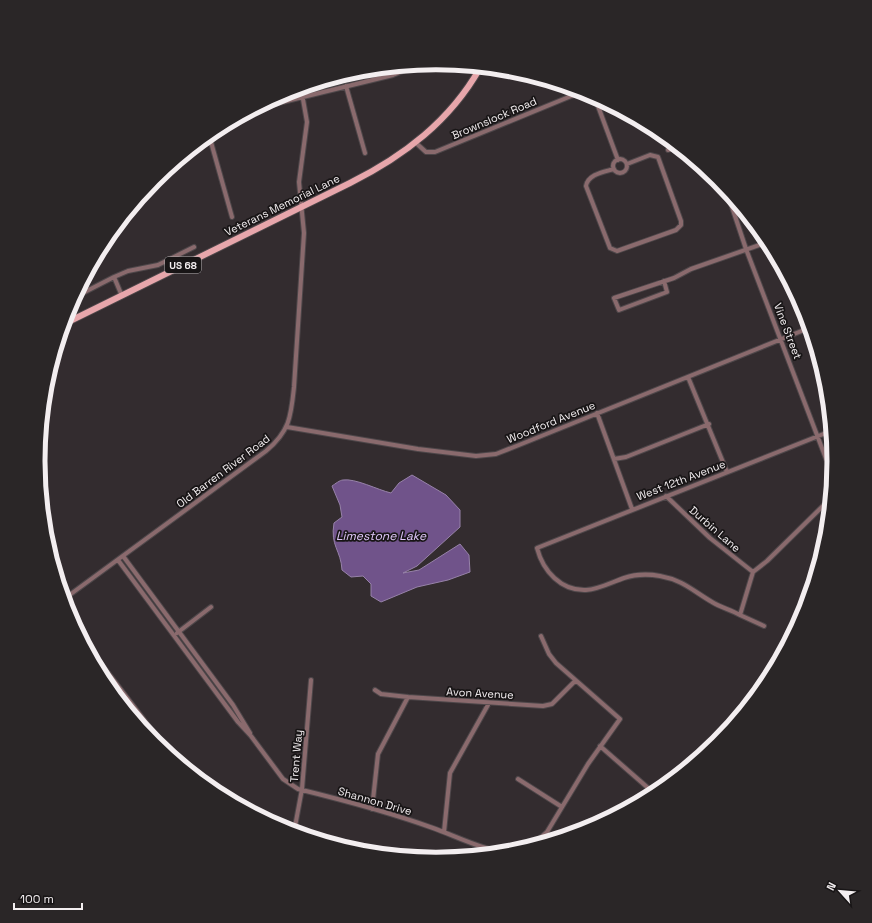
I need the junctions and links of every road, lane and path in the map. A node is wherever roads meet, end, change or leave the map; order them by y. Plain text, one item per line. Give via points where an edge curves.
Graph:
1 (399, 72) edge
2 (477, 73) edge
3 (395, 74) joint
4 (346, 86) junction
5 (573, 95) edge
6 (303, 96) junction
7 (283, 101) edge
8 (598, 106) edge
9 (211, 142) edge
10 (416, 143) junction
11 (671, 149) edge
12 (668, 150) dead end
13 (365, 154) dead end
14 (618, 160) junction
15 (627, 164) junction
16 (614, 169) junction
17 (732, 206) edge
18 (302, 207) junction
19 (232, 217) dead end
20 (761, 244) edge
21 (194, 247) dead end
22 (746, 249) junction
23 (114, 277) junction
24 (664, 281) junction
25 (83, 294) edge
26 (122, 296) junction
27 (72, 320) edge
28 (804, 331) edge
29 (782, 340) junction
30 (688, 377) junction
31 (597, 413) junction
32 (708, 424) junction
33 (287, 427) junction
34 (826, 433) edge
35 (818, 436) junction
36 (614, 459) junction
37 (827, 462) edge
38 (727, 472) junction
39 (666, 496) junction
40 (825, 504) edge
41 (632, 509) junction
42 (123, 556) junction
43 (118, 560) junction
44 (754, 572) junction
45 (151, 594) junction
46 (69, 595) edge
47 (146, 598) junction
48 (211, 607) dead end
49 (740, 615) junction
50 (764, 626) dead end
51 (179, 632) junction
52 (174, 636) junction
53 (541, 636) dead end
54 (103, 666) edge
55 (311, 680) dead end
56 (575, 681) junction
57 (217, 684) junction
58 (212, 688) junction
59 (375, 690) dead end
60 (408, 697) junction
61 (489, 703) junction
62 (149, 726) edge
63 (251, 736) junction
64 (600, 746) junction
65 (518, 779) dead end
66 (649, 789) edge
67 (302, 790) junction
68 (562, 806) junction
69 (372, 809) junction
70 (295, 826) edge
71 (444, 832) junction
72 (540, 838) edge
73 (492, 848) edge

1 - 3 street
2 - 10 main road, Veterans Memorial Lane / US 68 via 457,102 436,126
3 - 4 street
4 - 6 street
4 - 13 street
5 - 10 street, Brownslock Road via 435,152 427,152
6 - 7 street
6 - 18 street, Old Barren River Road via 307,122 299,176
8 - 14 street
9 - 19 street
10 - 18 main road, Veterans Memorial Lane / US 68 via 381,167
11 - 12 street
14 - 15 street via 624,160
14 - 16 street via 614,164
15 - 16 street via 623,173
15 - 16 street via 650,155 658,157 681,221 676,230 617,251 610,248 586,186 587,181 593,176
17 - 22 street, Vine Street
18 - 26 main road, Veterans Memorial Lane / US 68
18 - 33 street, Old Barren River Road via 304,239 293,392
20 - 22 street
21 - 23 street via 158,265 128,271
22 - 24 street
22 - 29 street, Vine Street
23 - 25 street
23 - 26 street
24 - 24 street via 614,298 619,310 667,292
26 - 27 main road, Veterans Memorial Lane / US 68
28 - 29 street, Woodford Avenue
29 - 30 street, Woodford Avenue
29 - 35 street, Vine Street
30 - 31 street, Woodford Avenue
30 - 32 street
31 - 33 street, Woodford Avenue via 511,448 482,456 448,453
31 - 36 street
32 - 36 street via 626,457
32 - 38 street
33 - 42 street, Old Barren River Road via 271,447
34 - 35 street, West 12th Avenue
35 - 37 street, Vine Street
35 - 38 street, West 12th Avenue
36 - 41 street
38 - 39 street, West 12th Avenue
39 - 41 street, West 12th Avenue
39 - 44 street, Durbin Lane via 710,538
40 - 44 street
41 - 49 street, West 12th Avenue via 537,548 550,575 565,586 586,590 608,585 625,577 647,574 674,579 688,585 712,603
42 - 43 street, Old Barren River Road
42 - 45 street, Shannon Drive
43 - 46 street, Old Barren River Road
43 - 47 street, Shannon Drive
44 - 49 street
45 - 47 street
45 - 51 street, Shannon Drive
47 - 52 street, Shannon Drive
48 - 51 street
49 - 50 street
51 - 52 street
51 - 57 street, Shannon Drive
52 - 58 street, Shannon Drive
53 - 56 street via 552,659
54 - 62 street
55 - 67 street, Trent Way
56 - 61 street, Avon Avenue via 549,706
56 - 64 street via 620,718
57 - 58 street
57 - 63 street, Shannon Drive
58 - 63 street, Shannon Drive
59 - 60 street, Avon Avenue via 381,694
60 - 61 street, Avon Avenue
60 - 69 street via 378,754
61 - 71 street via 450,773
63 - 67 street, Shannon Drive via 283,779
64 - 66 street
64 - 68 street
65 - 68 street
67 - 69 street, Shannon Drive
67 - 70 street, Trent Way
68 - 72 street via 547,832
69 - 71 street, Shannon Drive
71 - 73 street, Shannon Drive

